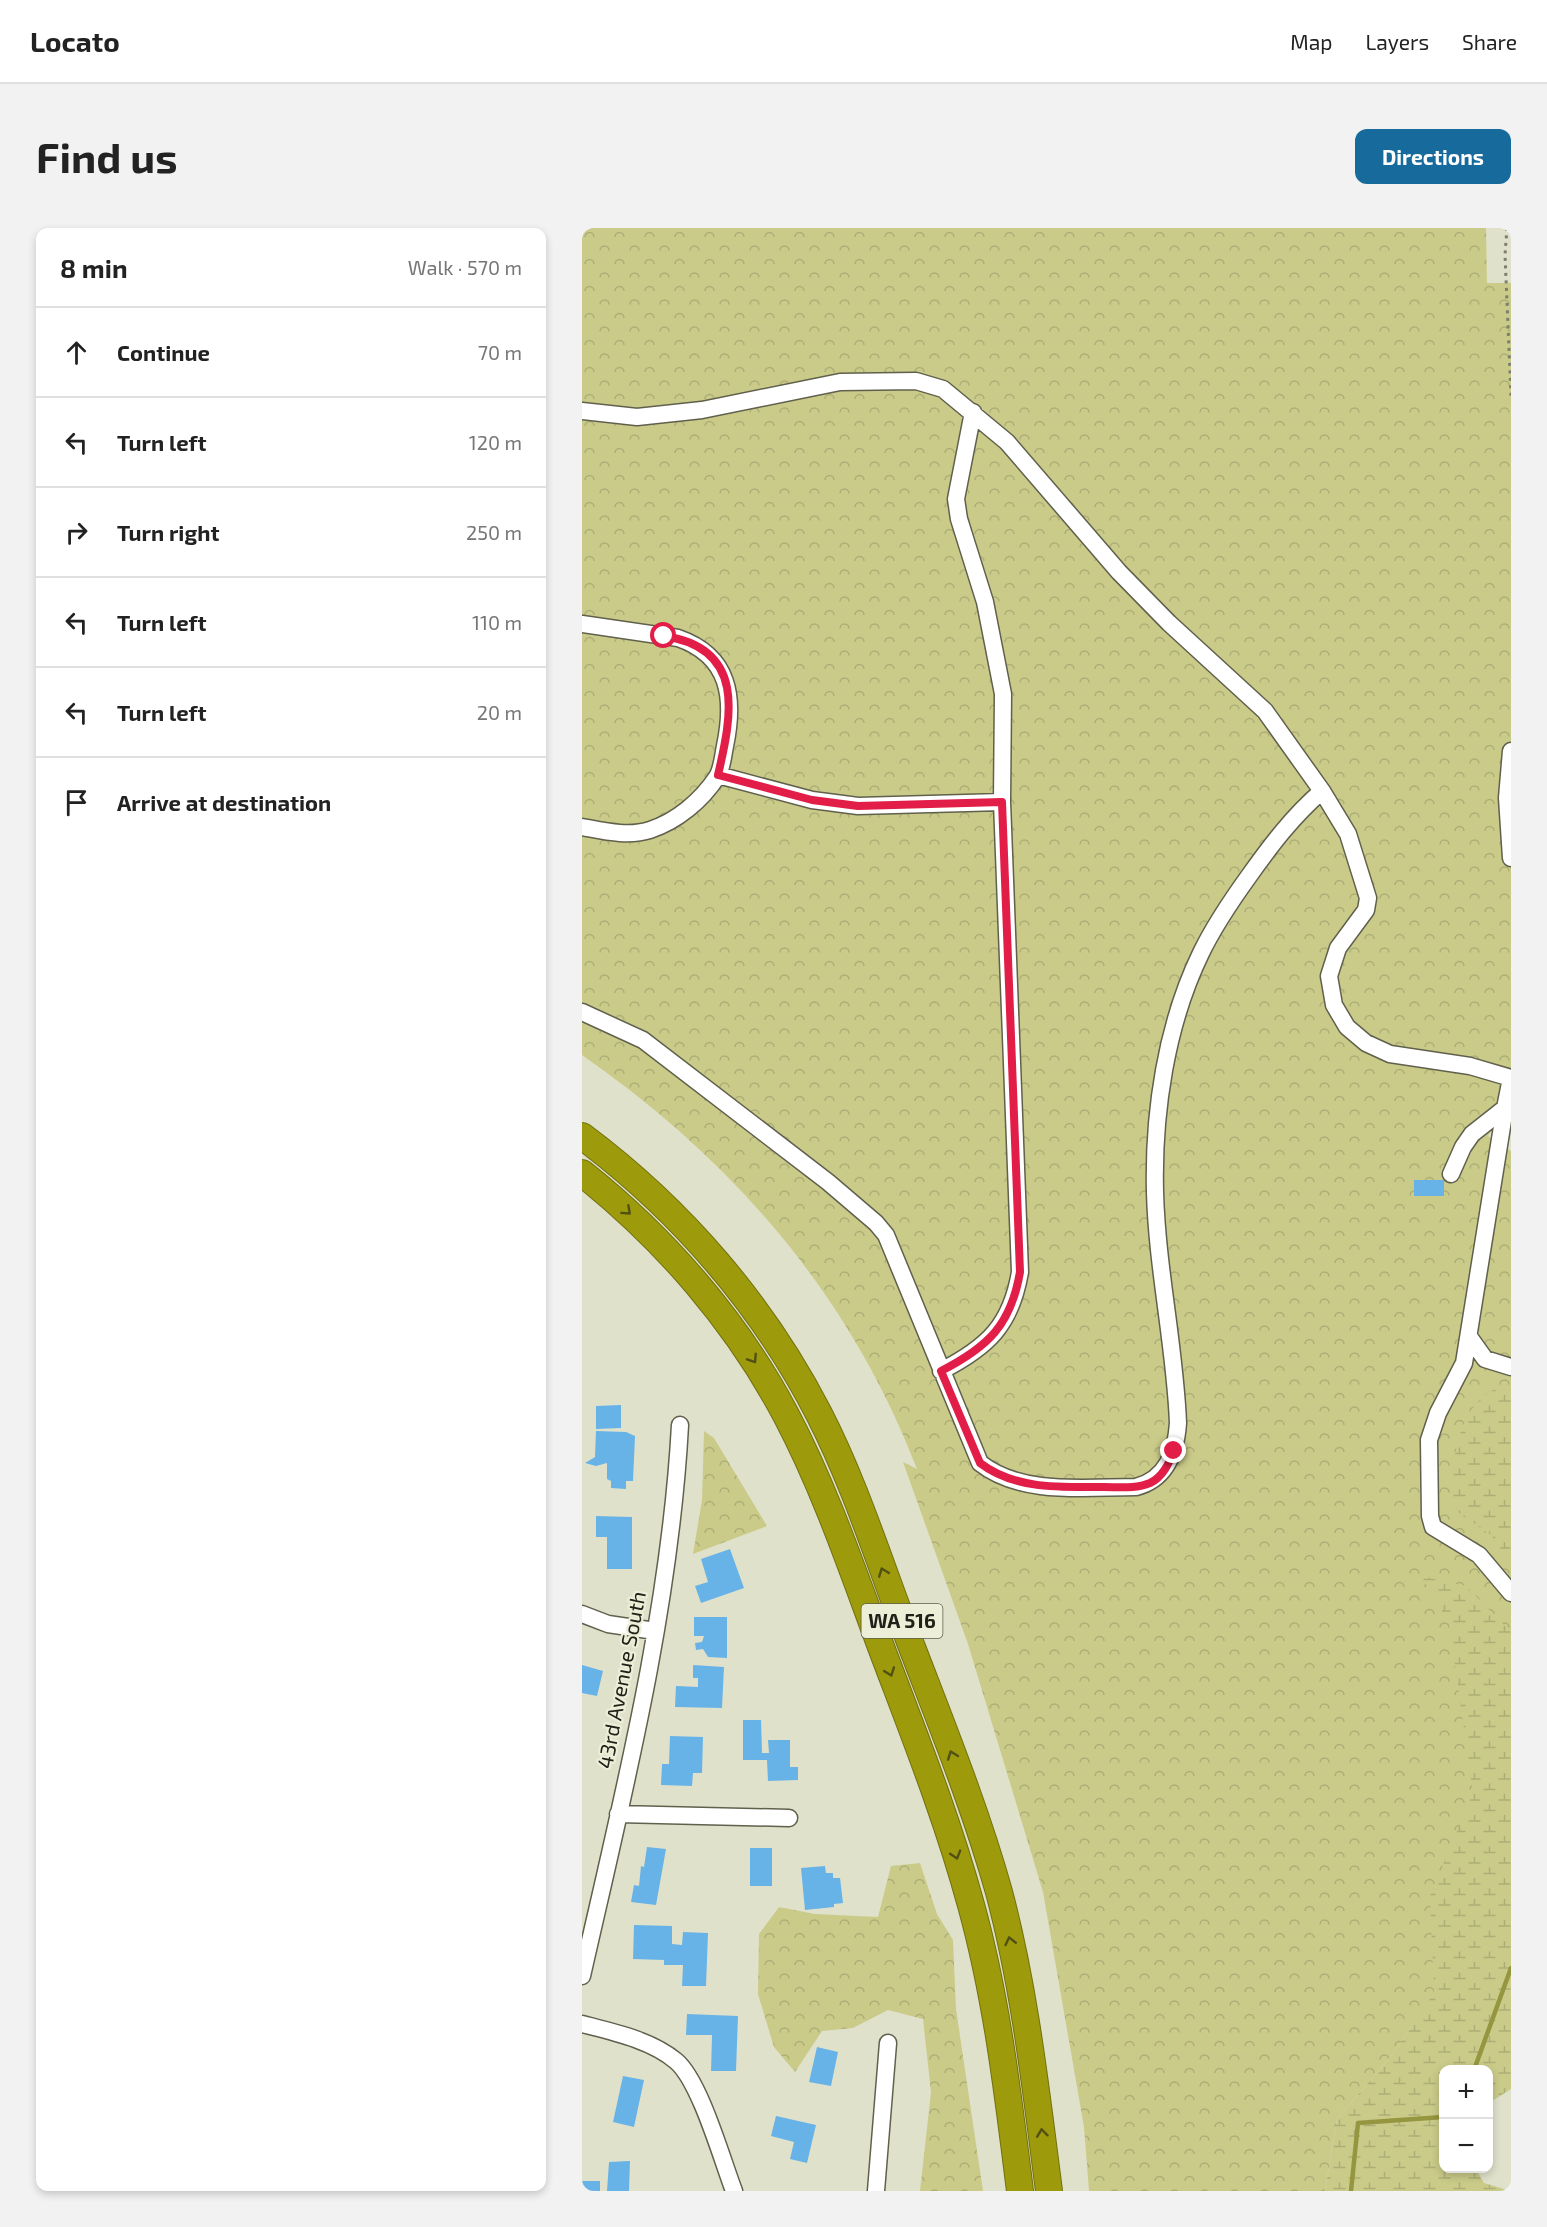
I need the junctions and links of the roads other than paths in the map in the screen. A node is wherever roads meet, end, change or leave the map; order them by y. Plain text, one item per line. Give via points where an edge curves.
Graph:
1 (582, 411) edge
2 (973, 412) junction
3 (582, 624) edge
4 (1511, 751) edge
5 (718, 775) junction
6 (1323, 791) junction
7 (1002, 802) junction
8 (582, 827) edge
9 (1511, 858) edge
10 (582, 1012) edge
11 (1511, 1078) edge
12 (1505, 1108) junction
13 (582, 1136) edge
14 (582, 1173) edge
15 (1451, 1174) dead end
16 (1470, 1338) junction
17 (1511, 1367) edge
18 (941, 1371) junction
19 (680, 1425) dead end
20 (1511, 1593) edge
21 (582, 1614) edge
22 (655, 1630) junction
23 (618, 1814) junction
24 (789, 1818) dead end
25 (582, 1976) edge
26 (582, 2024) edge
27 (888, 2043) dead end
28 (734, 2191) edge
29 (876, 2191) edge
30 (1020, 2191) edge
31 (1049, 2191) edge

1 - 2 street via 637,417 702,410 840,382 916,381 943,389
2 - 6 street via 1007,442 1119,572 1265,711
2 - 7 street via 956,499 985,602 1003,694
3 - 5 street via 678,638 710,657 722,672 730,704
4 - 9 street via 1507,798
5 - 7 street via 812,800 858,806
5 - 8 street via 695,803 649,831 629,834
6 - 11 street via 1348,834 1368,898 1366,910 1333,960 1330,991 1338,1016 1355,1036 1390,1054 1470,1066
6 - 18 street via 1299,811 1222,914 1187,985 1167,1056 1155,1148 1155,1194 1178,1414 1177,1439 1168,1463 1156,1479 1136,1487 1047,1487 990,1471 980,1463
7 - 18 street via 1020,1272 1006,1320 970,1356
10 - 18 street via 643,1040 876,1223 886,1236
11 - 12 street
12 - 15 street via 1472,1134
12 - 16 street
31 -> 13 highway, WA 516 via 1031,2054 999,1893 925,1682 832,1444 793,1367 724,1270 668,1209
14 -> 30 highway, WA 516 via 645,1228 710,1300 771,1389 810,1463 941,1809 971,1905 1002,2052
16 - 17 street via 1485,1359
16 - 20 street via 1461,1372 1438,1413 1429,1440 1430,1522 1479,1555
19 - 22 street, 43rd Avenue South via 676,1503
21 - 22 street via 608,1624
22 - 23 street, 43rd Avenue South
23 - 24 street
23 - 25 street, 43rd Avenue South
26 - 28 street via 632,2039 678,2062 699,2099
27 - 29 street

